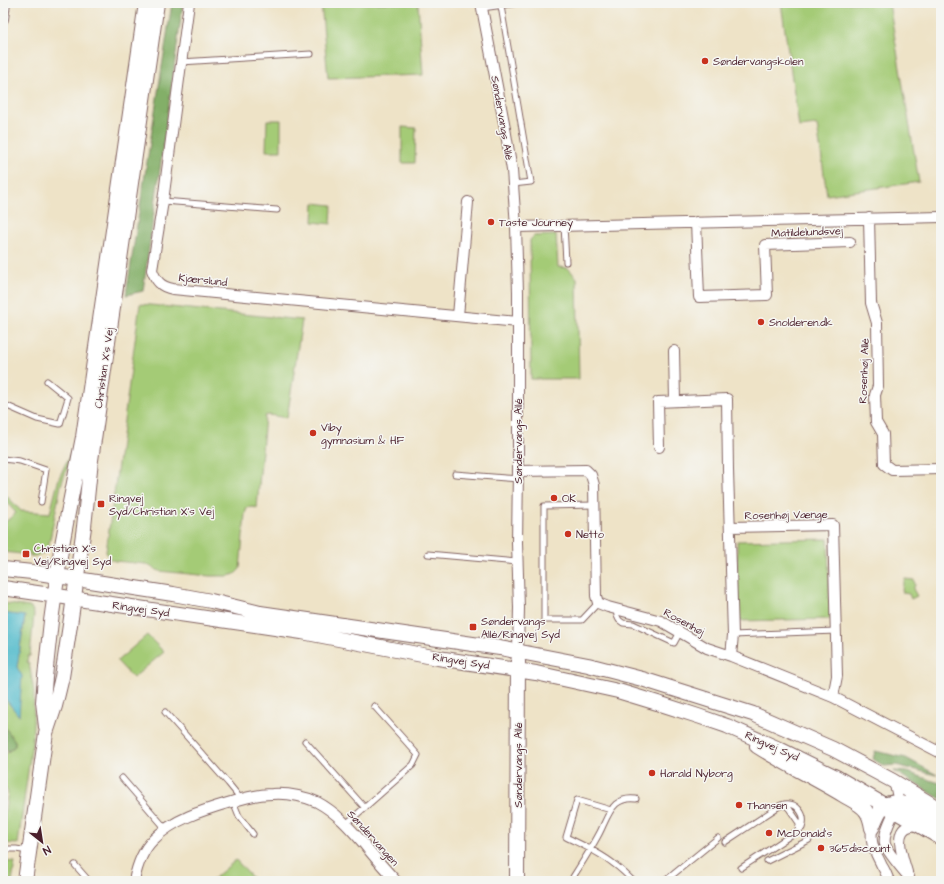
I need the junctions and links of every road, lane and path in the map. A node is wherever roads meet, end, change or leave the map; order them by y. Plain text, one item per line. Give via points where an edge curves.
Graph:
1 (6, 3) edge
2 (146, 3) edge
3 (156, 3) edge
4 (189, 3) edge
5 (519, 3) edge
6 (482, 6) edge
7 (501, 6) junction
8 (3, 19) edge
9 (311, 54) dead end
10 (182, 62) junction
11 (513, 184) junction
12 (163, 201) junction
13 (468, 202) dead end
14 (276, 210) dead end
15 (941, 217) edge
16 (869, 218) junction
17 (696, 222) junction
18 (564, 225) junction
19 (516, 226) junction
20 (850, 242) dead end
21 (566, 262) dead end
22 (458, 316) junction
23 (518, 322) junction
24 (674, 351) dead end
25 (47, 381) dead end
26 (675, 401) junction
27 (3, 406) edge
28 (659, 447) dead end
29 (3, 458) edge
30 (941, 469) edge
31 (455, 474) dead end
32 (518, 475) junction
33 (41, 502) dead end
34 (594, 505) junction
35 (730, 528) junction
36 (428, 554) dead end
37 (517, 562) junction
38 (3, 569) edge
39 (58, 576) junction
40 (77, 579) junction
41 (3, 588) edge
42 (55, 596) junction
43 (74, 599) junction
44 (598, 603) junction
45 (616, 609) junction
46 (680, 632) junction
47 (836, 632) junction
48 (733, 635) junction
49 (518, 651) junction
50 (732, 656) junction
51 (518, 670) junction
52 (833, 697) junction
53 (374, 706) dead end
54 (165, 712) dead end
55 (727, 726) junction
56 (46, 732) junction
57 (305, 741) dead end
58 (940, 749) edge
59 (122, 778) dead end
60 (893, 781) junction
61 (636, 799) dead end
62 (236, 800) junction
63 (893, 806) junction
64 (365, 808) junction
65 (611, 810) junction
66 (941, 810) edge
67 (346, 824) junction
68 (941, 824) edge
69 (920, 826) junction
70 (872, 828) junction
71 (166, 829) junction
72 (253, 834) dead end
73 (718, 838) dead end
74 (941, 838) edge
75 (809, 840) dead end
76 (725, 842) dead end
77 (3, 849) edge
78 (591, 849) junction
79 (30, 851) junction
80 (767, 861) dead end
81 (75, 865) dead end
82 (741, 868) dead end
83 (389, 879) edge
84 (909, 879) edge
85 (25, 881) edge
86 (88, 881) edge
87 (134, 881) edge
88 (518, 881) edge
89 (572, 881) edge
90 (633, 881) edge
91 (665, 881) edge
92 (889, 881) edge

1 - 8 street
2 - 39 main road, Christian X's Vej via 83,437
3 - 40 main road, Christian X's Vej via 91,460
4 - 10 street, Kjærslund
5 - 7 lane
6 - 7 lane
6 - 11 street, Søndervangs Allé
7 - 11 lane via 531,182
9 - 10 lane
10 - 12 street, Kjærslund
11 - 19 street, Søndervangs Allé
12 - 14 lane
12 - 22 street, Kjærslund via 152,270 155,278 165,288
13 - 22 street
15 - 16 street, Matildelundsvej
16 - 17 street, Matildelundsvej
16 - 30 street, Rosenhøj Allé via 871,303 877,324 876,422 884,434 884,464 892,470
17 - 18 street, Matildelundsvej
17 - 20 street, Matildelundsvej via 699,297 767,295 765,245
18 - 19 street, Matildelundsvej
18 - 21 lane
19 - 23 street, Søndervangs Allé
22 - 23 street, Kjærslund
23 - 32 street, Søndervangs Allé
24 - 26 street
25 - 27 lane via 68,398 60,424
26 - 28 street, Rosenhøj Vænge via 658,402
26 - 35 street, Rosenhøj Vænge via 727,399
29 - 33 lane via 46,470
31 - 32 lane
32 - 34 street via 586,470 591,475 594,485
32 - 37 street, Søndervangs Allé
34 - 44 street
34 - 44 lane via 544,506 544,620 582,620
35 - 47 street, Rosenhøj Vænge via 833,526
35 - 48 street, Rosenhøj Vænge
36 - 37 lane
37 - 49 street, Søndervangs Allé
38 - 39 main road, Ringvej Syd
39 - 40 main road, Ringvej Syd
39 - 42 main road, Christian X's Vej
40 - 43 main road, Christian X's Vej
40 - 49 main road, Ringvej Syd via 174,594 260,613
41 - 42 main road, Ringvej Syd
42 - 43 main road, Ringvej Syd
42 - 56 main road, Christian X's Vej via 44,677
43 - 51 main road, Ringvej Syd via 302,632 438,658
43 - 56 main road, Christian X's Vej via 62,677
44 - 45 street, Rosenhøj
45 - 46 street, Rosenhøj via 661,621
45 - 46 lane via 617,616 623,623 633,624 674,643
46 - 50 street, Rosenhøj via 707,648
47 - 48 lane
47 - 52 street, Rosenhøj Vænge via 837,676
48 - 50 street, Rosenhøj Vænge
49 - 51 main road, Søndervangs Allé
49 - 60 main road, Ringvej Syd via 642,679 753,714 833,749
50 - 52 street, Rosenhøj
51 - 55 main road, Ringvej Syd via 618,692
51 - 88 main road, Søndervangs Allé
52 - 58 street, Rosenhøj
53 - 64 lane via 418,755 413,765
54 - 62 lane via 238,794
55 - 63 main road, Ringvej Syd via 780,749
55 - 70 main road via 774,758 862,807 869,815
56 - 79 main road, Christian X's Vej
57 - 64 lane
59 - 71 lane
60 - 63 street via 898,795
60 - 66 main road, Ringvej Syd
61 - 65 lane via 622,800
62 - 67 street, Søndervangen via 257,795 294,796 317,803
62 - 71 street, Søndervangen via 207,809
62 - 72 lane via 239,816
63 - 68 main road via 911,806
63 - 69 main road, Ringvej Syd
63 - 70 main road via 880,810
63 - 84 street via 885,842
64 - 67 lane
65 - 78 lane
65 - 78 lane via 578,800 566,837
67 - 83 street, Søndervangen
69 - 74 main road, Ringvej Syd
69 - 84 street via 907,827 900,839
70 - 92 street via 872,845
71 - 87 street, Søndervangen via 152,840 143,853
73 - 91 lane
75 - 80 lane
76 - 82 lane via 781,805 795,806 803,816 802,828
77 - 79 lane
78 - 89 lane
78 - 90 lane via 614,864
79 - 85 main road, Christian X's Vej
81 - 86 lane

